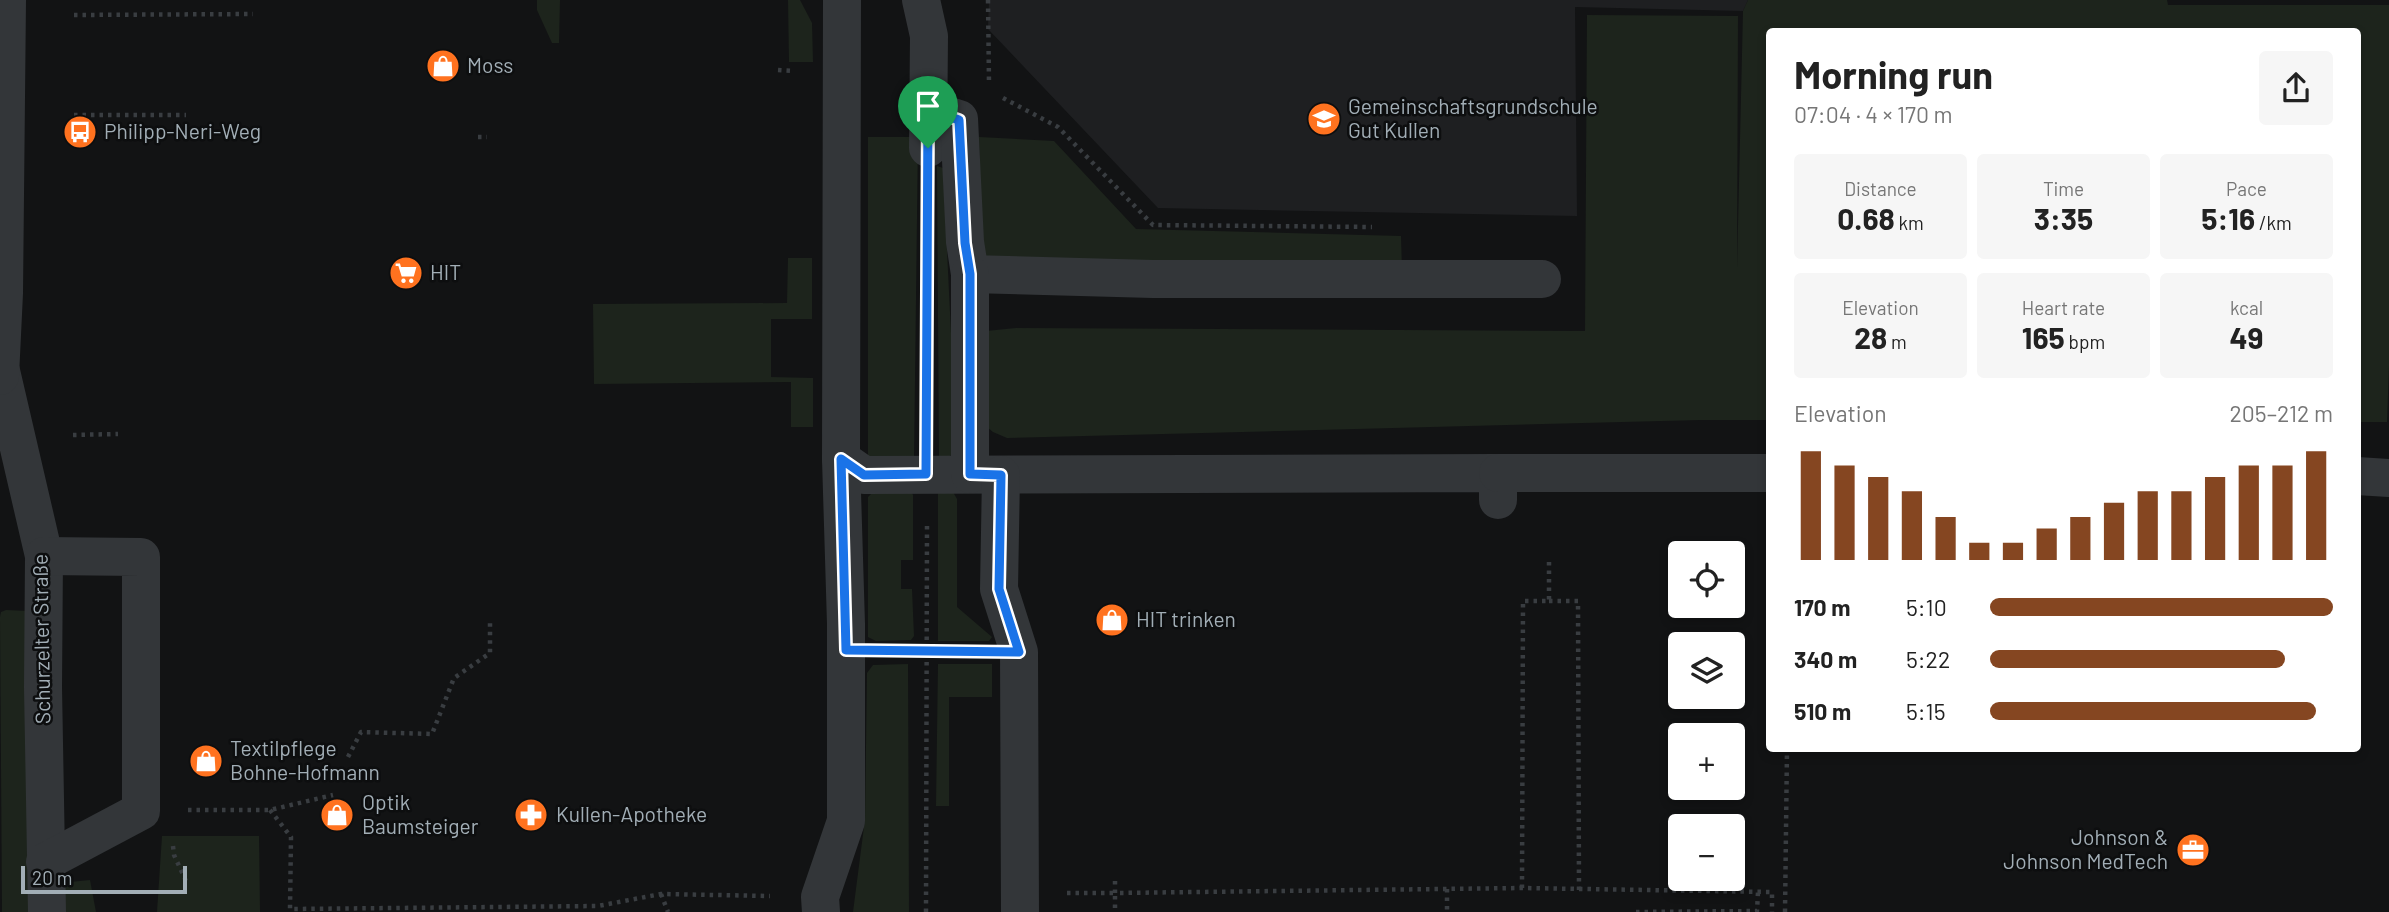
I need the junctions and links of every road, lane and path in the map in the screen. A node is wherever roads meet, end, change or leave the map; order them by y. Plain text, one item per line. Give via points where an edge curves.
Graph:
1 (7, 0) edge
2 (842, 0) edge
3 (921, 0) edge
4 (988, 0) edge
5 (253, 14) dead end
6 (74, 15) dead end
7 (989, 91) dead end
8 (1001, 97) dead end
9 (928, 109) junction
10 (74, 115) dead end
11 (186, 115) dead end
12 (478, 137) dead end
13 (487, 137) dead end
14 (928, 148) dead end
15 (1378, 227) dead end
16 (970, 274) junction
17 (1542, 279) dead end
18 (1, 373) edge
19 (118, 434) dead end
20 (73, 435) dead end
21 (841, 459) junction
22 (1766, 473) edge
23 (926, 474) junction
24 (985, 474) junction
25 (2361, 476) edge
26 (2389, 478) edge
27 (44, 556) junction
28 (1549, 562) dead end
29 (1549, 601) junction
30 (490, 619) dead end
31 (846, 637) junction
32 (927, 651) junction
33 (1019, 652) junction
34 (1787, 752) edge
35 (348, 757) dead end
36 (333, 796) dead end
37 (270, 810) junction
38 (141, 811) junction
39 (45, 862) junction
40 (1115, 881) dead end
41 (1522, 888) junction
42 (1447, 889) junction
43 (1578, 890) junction
44 (1115, 892) junction
45 (1758, 892) junction
46 (661, 894) junction
47 (1020, 902) edge
48 (820, 905) edge
49 (47, 912) edge
50 (668, 912) edge
51 (926, 912) edge
52 (1115, 912) edge
53 (1447, 912) edge
54 (1636, 912) edge
55 (1772, 912) edge
56 (1784, 912) edge

1 - 18 street, Schurzelter Straße
2 - 21 street
3 - 9 street via 929,36
4 - 7 path
5 - 6 path
8 - 15 path via 1058,127 1153,225
9 - 14 street
9 - 16 street via 959,120
10 - 11 path
12 - 13 path
16 - 17 street
16 - 24 street
18 - 27 street, Schurzelter Straße
19 - 20 path
21 - 23 street via 864,475
21 - 31 street
22 - 24 street via 1498,486
23 - 24 street
23 - 32 path
24 - 33 street via 999,589
25 - 26 street
27 - 38 street via 141,557
27 - 39 street, Schurzelter Straße
28 - 29 path
29 - 41 path via 1523,601
29 - 43 path via 1578,601
30 - 35 path via 490,653 454,678 432,734 360,732
31 - 32 path
31 - 48 street via 846,821
32 - 33 path
32 - 51 path
33 - 47 street
34 - 56 path
36 - 37 path
37 - 38 path
37 - 46 path via 291,837 290,909 598,905
38 - 39 street
39 - 49 street, Schurzelter Straße
40 - 44 path
41 - 42 path
41 - 43 path
42 - 44 path
42 - 53 path
43 - 45 path
44 - 47 path
44 - 52 path
45 - 54 path via 1757,911
45 - 55 path via 1772,892
46 - 48 path
46 - 50 path

